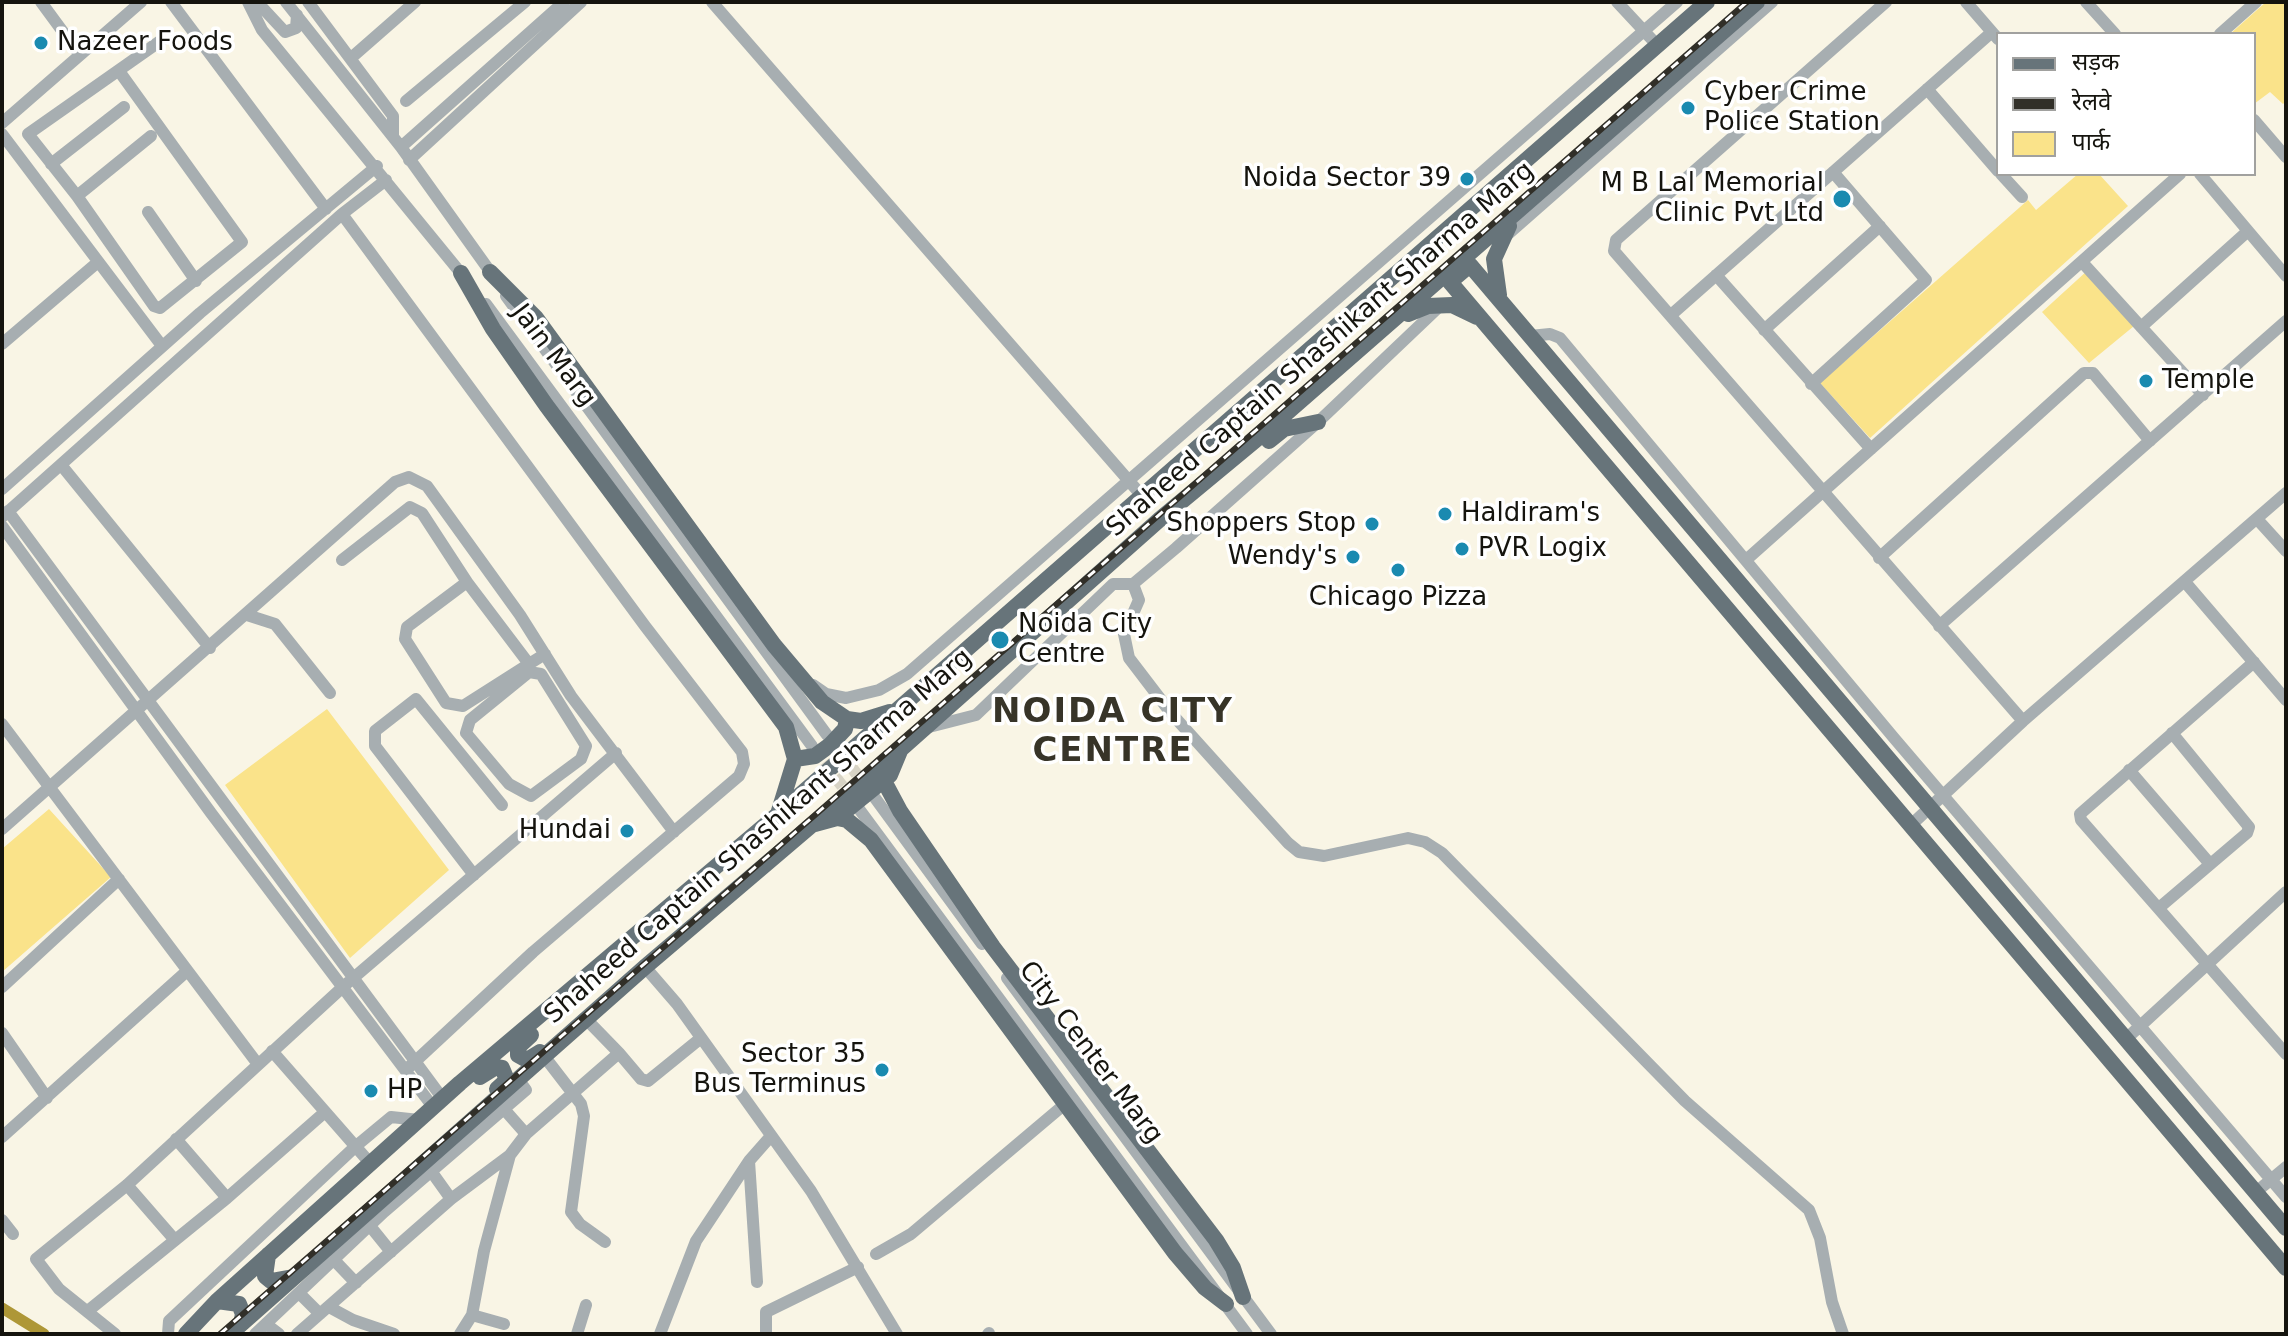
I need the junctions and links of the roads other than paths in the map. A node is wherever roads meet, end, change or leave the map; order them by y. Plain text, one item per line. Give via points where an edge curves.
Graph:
1 (41, 2) edge
2 (141, 2) edge
3 (171, 2) edge
4 (248, 2) edge
5 (257, 2) edge
6 (286, 2) edge
7 (308, 2) edge
8 (415, 2) edge
9 (525, 2) edge
10 (564, 2) edge
11 (581, 2) edge
12 (712, 2) edge
13 (1617, 2) edge
14 (1677, 2) edge
15 (1707, 2) edge
16 (1757, 2) edge
17 (1772, 2) edge
18 (1886, 2) edge
19 (1966, 2) edge
20 (2256, 2) edge
21 (2094, 5) edge
22 (297, 15) junction
23 (1644, 31) junction
24 (2114, 32) edge
25 (2222, 32) edge
26 (1995, 36) edge
27 (166, 37) dead end
28 (1658, 46) junction
29 (80, 55) junction
30 (351, 58) junction
31 (119, 71) junction
32 (1927, 89) junction
33 (406, 101) dead end
34 (124, 107) dead end
35 (2256, 122) edge
36 (2, 123) edge
37 (2, 134) edge
38 (151, 136) dead end
39 (397, 142) junction
40 (2286, 157) edge
41 (409, 160) junction
42 (51, 164) junction
43 (377, 166) junction
44 (1996, 169) edge
45 (1833, 172) junction
46 (2003, 176) edge
47 (2178, 176) edge
48 (2202, 176) edge
49 (386, 180) junction
50 (77, 196) junction
51 (2022, 197) dead end
52 (326, 209) junction
53 (148, 212) dead end
54 (342, 214) junction
55 (1516, 214) junction
56 (1880, 226) junction
57 (2248, 231) junction
58 (1501, 240) junction
59 (98, 262) junction
60 (2082, 262) junction
61 (490, 272) junction
62 (461, 273) junction
63 (1716, 275) junction
64 (2286, 276) edge
65 (199, 278) junction
66 (219, 297) junction
67 (1501, 302) junction
68 (1440, 306) junction
69 (1671, 315) junction
70 (1482, 319) junction
71 (2286, 321) edge
72 (1389, 324) junction
73 (2141, 327) junction
74 (1764, 330) junction
75 (1530, 336) junction
76 (2, 344) edge
77 (162, 346) junction
78 (1811, 384) junction
79 (2203, 395) junction
80 (1318, 422) junction
81 (2150, 441) junction
82 (1871, 449) junction
83 (62, 466) junction
84 (1211, 478) junction
85 (1127, 480) junction
86 (2, 489) edge
87 (1823, 491) junction
88 (2286, 493) edge
89 (1143, 497) junction
90 (5, 514) edge
91 (2257, 519) junction
92 (2, 526) edge
93 (2286, 551) edge
94 (1879, 558) junction
95 (342, 560) dead end
96 (1746, 560) junction
97 (467, 582) junction
98 (2185, 582) junction
99 (1133, 584) junction
100 (247, 615) junction
101 (1939, 626) junction
102 (210, 648) junction
103 (545, 654) junction
104 (2254, 662) junction
105 (529, 664) junction
106 (803, 679) junction
107 (330, 693) dead end
108 (2286, 700) edge
109 (142, 707) junction
110 (899, 709) junction
111 (847, 719) junction
112 (2023, 721) junction
113 (2, 724) edge
114 (924, 728) junction
115 (2172, 733) junction
116 (827, 735) dead end
117 (812, 746) tunnel mouth
118 (900, 750) junction
119 (616, 753) junction
120 (795, 759) junction
121 (2129, 770) junction
122 (884, 781) junction
123 (509, 784) junction
124 (50, 788) junction
125 (493, 794) junction
126 (1943, 795) junction
127 (875, 798) tunnel mouth
128 (502, 805) dead end
129 (1930, 807) junction
130 (859, 809) tunnel mouth
131 (777, 815) junction
132 (837, 818) junction
133 (811, 824) junction
134 (1911, 825) junction
135 (2, 829) edge
136 (674, 832) junction
137 (2210, 864) junction
138 (474, 875) junction
139 (119, 879) junction
140 (2286, 892) edge
141 (2160, 907) junction
142 (2208, 963) junction
143 (645, 967) junction
144 (187, 971) junction
145 (349, 982) junction
146 (2, 987) edge
147 (561, 997) junction
148 (583, 1022) junction
149 (2141, 1026) junction
150 (2, 1033) edge
151 (701, 1038) junction
152 (2281, 1038) edge
153 (2126, 1039) junction
154 (272, 1051) junction
155 (619, 1053) junction
156 (2286, 1054) edge
157 (544, 1056) junction
158 (257, 1063) junction
159 (412, 1065) junction
160 (518, 1079) junction
161 (460, 1083) junction
162 (573, 1093) junction
163 (47, 1098) junction
164 (438, 1103) junction
165 (1065, 1104) junction
166 (485, 1107) junction
167 (503, 1108) junction
168 (325, 1112) junction
169 (419, 1120) junction
170 (526, 1134) junction
171 (771, 1136) junction
172 (2, 1137) edge
173 (176, 1139) junction
174 (356, 1146) junction
175 (510, 1155) junction
176 (749, 1161) junction
177 (370, 1163) junction
178 (2286, 1167) edge
179 (431, 1171) junction
180 (2271, 1179) junction
181 (127, 1185) junction
182 (2256, 1192) junction
183 (2286, 1197) edge
184 (227, 1198) junction
185 (451, 1199) junction
186 (2, 1220) edge
187 (370, 1226) junction
188 (2286, 1228) edge
189 (13, 1234) dead end
190 (174, 1239) junction
191 (605, 1242) dead end
192 (391, 1252) junction
193 (876, 1254) dead end
194 (268, 1255) junction
195 (335, 1261) junction
196 (858, 1267) junction
197 (2286, 1268) edge
198 (295, 1276) junction
199 (757, 1282) dead end
200 (356, 1283) junction
201 (299, 1293) junction
202 (1243, 1297) junction
203 (217, 1301) junction
204 (1226, 1304) junction
205 (586, 1305) dead end
206 (89, 1310) junction
207 (324, 1310) junction
208 (472, 1315) junction
209 (266, 1324) junction
210 (504, 1324) dead end
211 (242, 1331) edge
212 (115, 1334) edge
213 (168, 1334) edge
214 (186, 1334) edge
215 (279, 1334) edge
216 (297, 1334) edge
217 (394, 1334) edge
218 (460, 1334) edge
219 (577, 1334) edge
220 (660, 1334) edge
221 (766, 1334) edge
222 (897, 1334) edge
223 (1247, 1334) edge
224 (1271, 1334) edge
225 (1843, 1334) edge

1 - 29 street
2 - 29 street
3 - 52 street
4 - 43 street, Jain Marg via 262,30
5 - 22 street via 285,32 296,28
6 - 22 street, Jain Marg
7 - 30 street
8 - 30 street
9 - 33 street
10 - 39 street
11 - 41 street
12 - 85 street
13 - 23 street
14 - 23 street
15 - 28 main road, Shaheed Captain Shashikant Sharma Marg
16 - 55 main road, Shaheed Captain Shashikant Sharma Marg
17 - 58 street
18 - 69 street via 1616,240 1614,251
19 - 26 street
20 - 25 street
21 - 24 street
22 - 39 street, Jain Marg
23 - 28 street
23 - 85 street
26 - 32 street
27 - 31 street
28 - 89 main road, Shaheed Captain Shashikant Sharma Marg
29 - 36 street
30 - 39 street via 393,116
31 - 42 street via 28,134
31 - 65 street via 242,242
32 - 44 street
32 - 45 street
34 - 42 street
35 - 40 street
37 - 59 street
38 - 50 street
39 - 41 street, Jain Marg
41 - 61 street, Jain Marg
42 - 50 street
43 - 49 street, Jain Marg
43 - 52 street
45 - 56 street
45 - 63 street
46 - 51 street
47 - 60 street
48 - 57 street
49 - 54 street
49 - 62 street, Jain Marg
50 - 65 street via 154,306 166,307
52 - 66 street
53 - 65 street
54 - 83 street
54 - 136 street via 742,752 739,776
55 - 58 main road
55 - 72 main road, Shaheed Captain Shashikant Sharma Marg
56 - 74 street
56 - 78 street via 1926,280
57 - 64 street
57 - 73 street
58 - 67 main road via 1494,259
59 - 76 street
59 - 77 street
60 - 73 street
60 - 82 street
61 - 106 main road via 536,318
61 - 116 street, Jain Marg
62 - 117 street, Jain Marg
62 - 120 main road via 546,405 786,727
63 - 69 street
63 - 74 street
65 - 66 street
66 - 77 street
67 - 70 main road via 1470,265 1450,282
67 - 75 main road
68 - 70 main road via 1452,305
68 - 72 main road
68 - 80 street
69 - 87 street
70 - 134 main road
71 - 79 street
72 - 84 main road, Shaheed Captain Shashikant Sharma Marg
73 - 79 street
74 - 78 street
75 - 96 street via 1560,338
75 - 129 main road
77 - 86 street
78 - 82 street
79 - 81 street
80 - 84 main road via 1284,429 1235,468
80 - 99 street
81 - 94 street via 2093,373 2084,373
81 - 101 street
82 - 87 street
83 - 90 street
83 - 102 street
84 - 114 main road, Shaheed Captain Shashikant Sharma Marg
85 - 89 street
85 - 106 street via 894,683 846,698 826,694
87 - 94 street
87 - 96 street
88 - 91 street
89 - 110 main road, Shaheed Captain Shashikant Sharma Marg
90 - 109 street
91 - 93 street
91 - 98 street
92 - 109 street
94 - 101 street
95 - 97 street via 410,507 422,513
96 - 126 street
97 - 105 street
97 - 105 street via 407,627 405,639 446,703 463,706
98 - 104 street
98 - 112 street
99 - 114 street via 1113,584 976,715
99 - 225 street via 1139,600 1124,634 1129,658 1288,843 1299,852 1324,856 1408,838 1442,853 1685,1101 1809,1210
100 - 102 street
100 - 103 street via 395,482 409,477 427,486
100 - 107 street via 275,624
101 - 112 street
102 - 109 street
103 - 105 street
103 - 119 street
104 - 108 street
104 - 115 street
106 - 111 main road via 829,709
109 - 124 street
109 - 145 street
110 - 111 main road via 861,721
110 - 131 main road, Shaheed Captain Shashikant Sharma Marg
111 - 120 main road via 830,745 815,756
112 - 126 street
113 - 124 street
114 - 118 main road, Shaheed Captain Shashikant Sharma Marg
115 - 121 street
115 - 137 street via 2249,827
118 - 122 main road
118 - 133 main road, Shaheed Captain Shashikant Sharma Marg
119 - 136 street
119 - 138 street
120 - 131 main road
121 - 137 street
121 - 141 street via 2082,809 2081,820
122 - 132 main road
122 - 202 main road via 993,947 1216,1240
123 - 123 street via 466,733 470,720 529,672 541,674 586,746 581,759 531,796
123 - 125 street
124 - 135 street
124 - 139 street
125 - 128 street
125 - 138 street via 416,699 375,731 375,746
126 - 129 street
126 - 149 street
127 - 202 street, City Center Marg
129 - 134 street
129 - 153 main road
130 - 204 street, City Center Marg
131 - 147 main road, Shaheed Captain Shashikant Sharma Marg
132 - 133 main road
132 - 165 main road via 857,826 871,840
133 - 143 main road, Shaheed Captain Shashikant Sharma Marg
134 - 197 main road
136 - 159 street via 533,952
137 - 141 street
138 - 145 street
139 - 144 street
139 - 146 street
140 - 142 street
141 - 142 street
142 - 149 street
142 - 152 street
143 - 148 main road, Shaheed Captain Shashikant Sharma Marg
143 - 151 street
144 - 158 street
144 - 163 street
145 - 154 street
145 - 159 street
147 - 148 main road via 555,1013 521,1045 518,1055 530,1059
147 - 161 main road, Shaheed Captain Shashikant Sharma Marg
148 - 155 street
148 - 157 main road, Shaheed Captain Shashikant Sharma Marg
149 - 153 street
149 - 180 street
150 - 163 street
151 - 155 street via 648,1081
151 - 171 street
152 - 156 street
153 - 182 main road
154 - 158 street
154 - 168 street
155 - 162 street
157 - 160 main road, Shaheed Captain Shashikant Sharma Marg
157 - 162 street
158 - 173 street
159 - 164 street
160 - 166 main road, Shaheed Captain Shashikant Sharma Marg
160 - 167 street via 526,1090
161 - 164 main road, Shaheed Captain Shashikant Sharma Marg
161 - 166 main road via 496,1067 505,1070 507,1080
162 - 170 street
162 - 191 street via 584,1116 571,1212
163 - 172 street
164 - 169 main road, Shaheed Captain Shashikant Sharma Marg
165 - 193 street via 911,1234
165 - 204 main road via 1175,1253
166 - 198 main road, Shaheed Captain Shashikant Sharma Marg
167 - 170 street
167 - 179 street
168 - 174 street
168 - 184 street
169 - 174 street via 391,1117
169 - 177 main road, Shaheed Captain Shashikant Sharma Marg
170 - 175 street
171 - 176 street
171 - 196 street
173 - 181 street
173 - 184 street
174 - 177 street
174 - 213 street via 169,1321
175 - 185 street
175 - 208 street
176 - 199 street
176 - 220 street via 696,1241
177 - 194 main road, Shaheed Captain Shashikant Sharma Marg
178 - 180 street
179 - 185 street
179 - 187 street
180 - 182 street
180 - 183 street
181 - 190 street
181 - 206 street via 36,1259 59,1289
182 - 188 main road
184 - 190 street
185 - 192 street
186 - 189 street
187 - 192 street
187 - 195 street
190 - 206 street
192 - 200 street
194 - 198 main road via 265,1276 271,1281
194 - 203 main road, Shaheed Captain Shashikant Sharma Marg
195 - 200 street
195 - 201 street
196 - 221 street via 766,1312
196 - 222 street
198 - 211 main road, Shaheed Captain Shashikant Sharma Marg
200 - 207 street
201 - 207 street
201 - 209 street
202 - 224 street, City Center Marg
203 - 211 main road via 239,1304
203 - 214 main road, Shaheed Captain Shashikant Sharma Marg
204 - 223 street, City Center Marg
205 - 219 street
206 - 212 street
207 - 216 street
207 - 217 street
208 - 210 street
208 - 218 street
209 - 211 street
209 - 215 street

